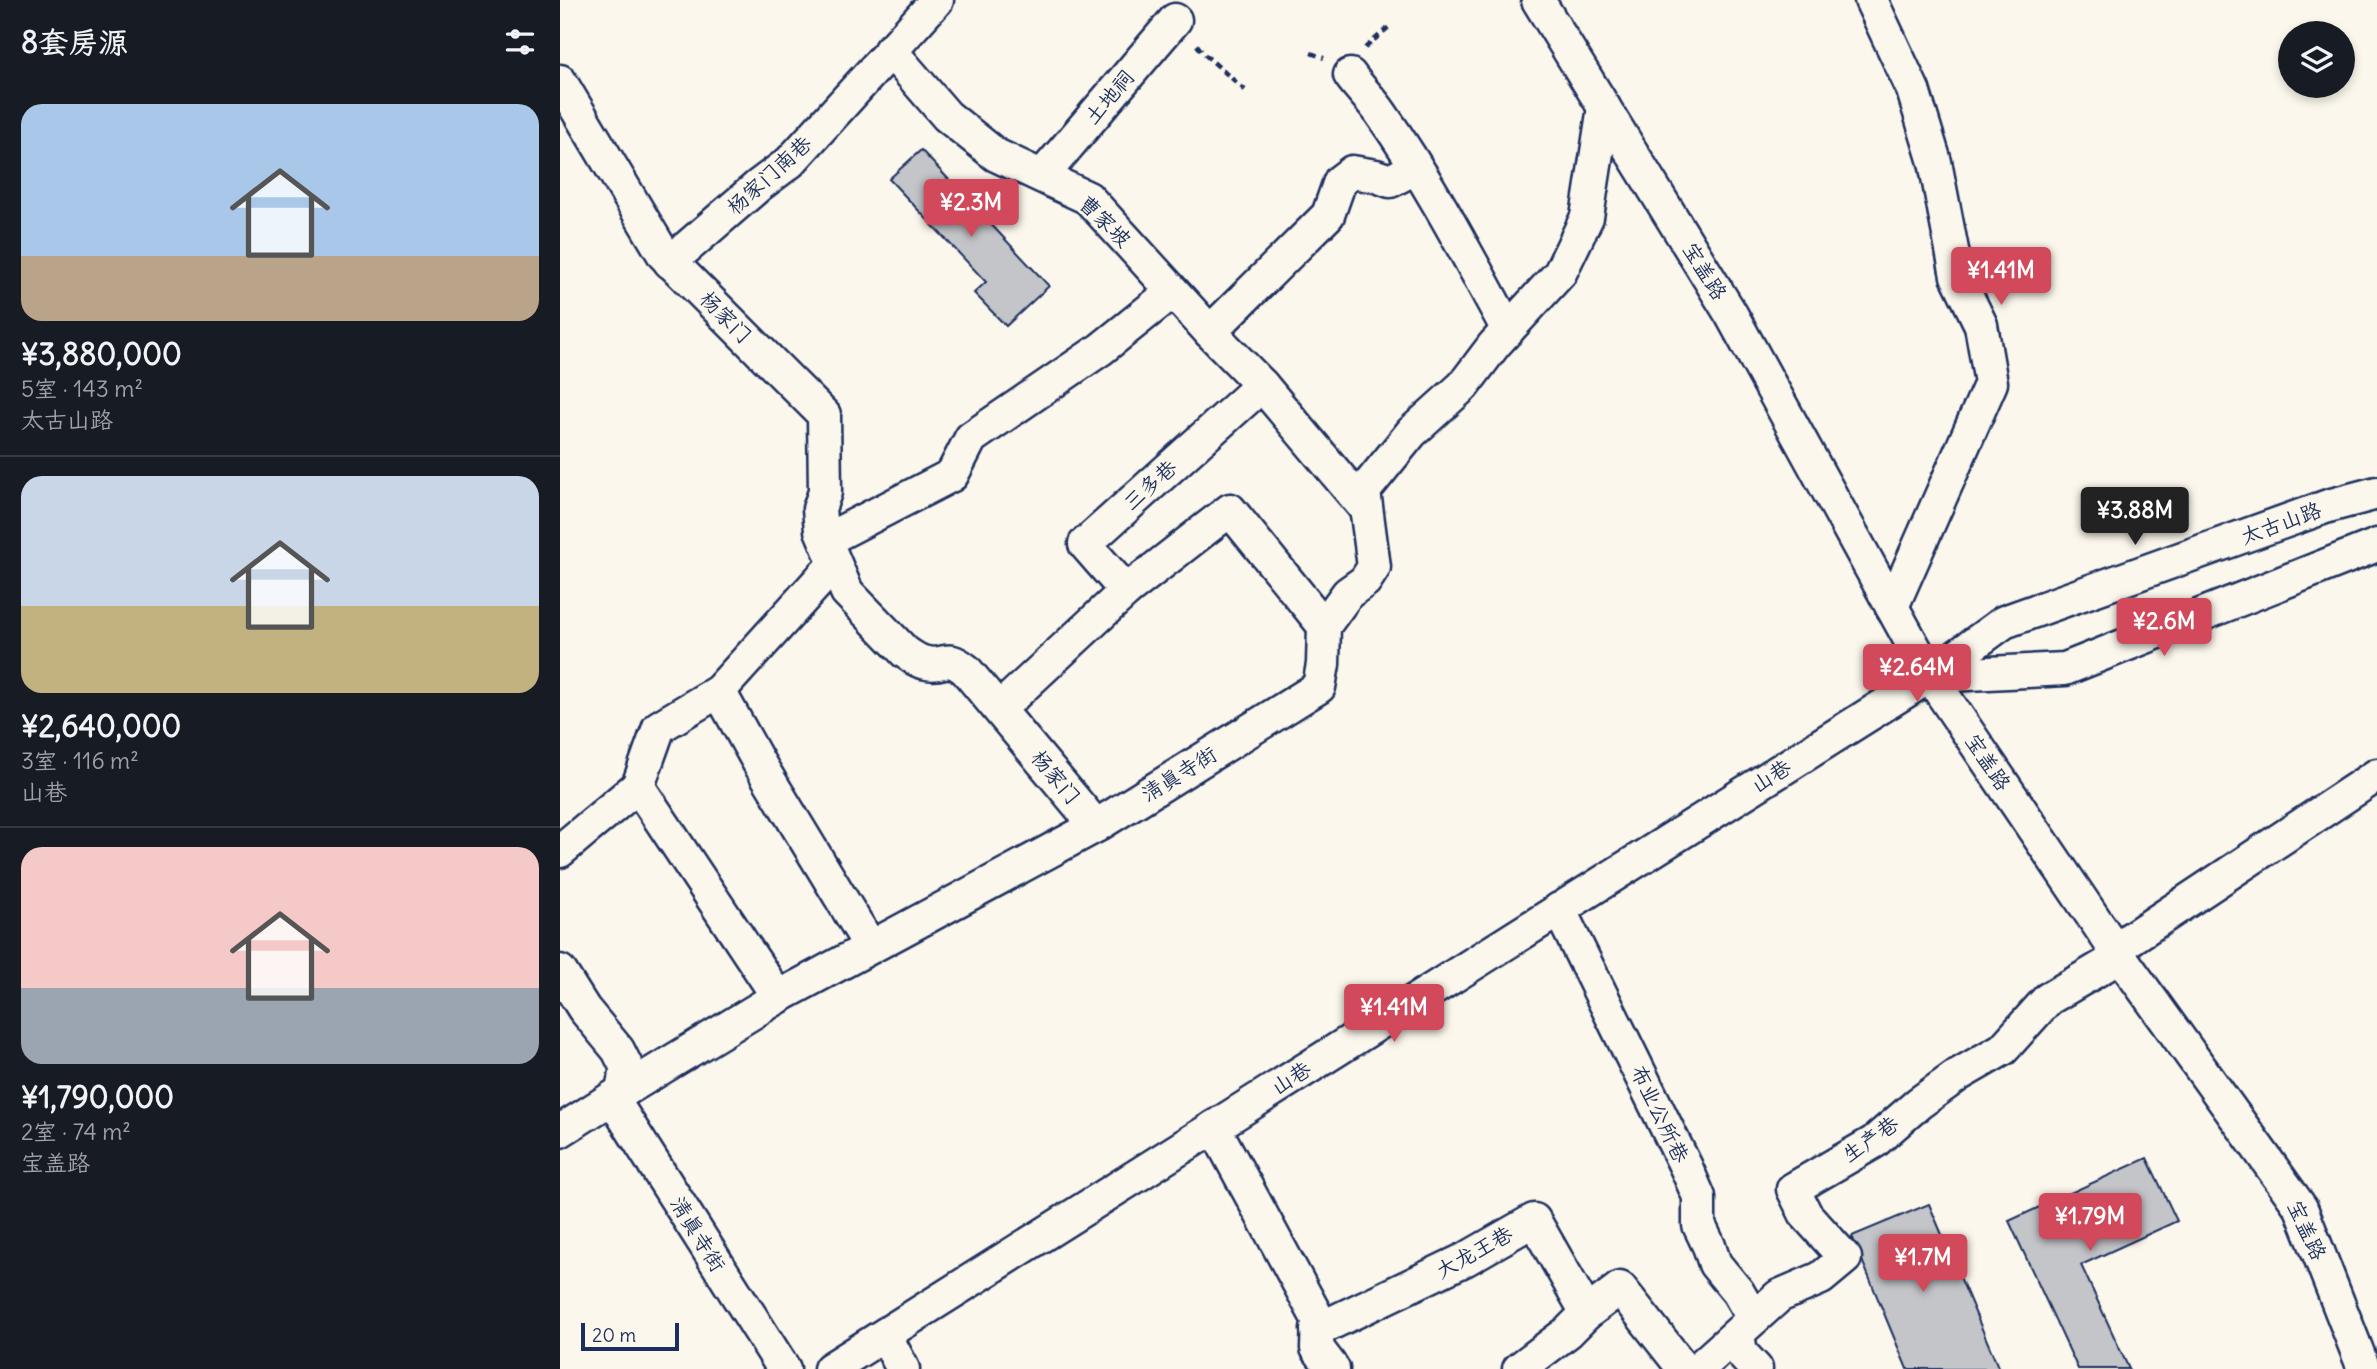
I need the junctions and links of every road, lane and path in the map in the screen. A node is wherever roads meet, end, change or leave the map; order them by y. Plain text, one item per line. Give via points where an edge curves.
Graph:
1 (937, 0) edge
2 (1538, 0) edge
3 (1871, 0) edge
4 (1175, 20) dead end
5 (1390, 26) dead end
6 (890, 50) junction
7 (1353, 65) joint
8 (564, 100) edge
9 (1604, 107) junction
10 (1415, 168) junction
11 (1043, 175) junction
12 (670, 262) junction
13 (1172, 292) junction
14 (1508, 330) junction
15 (1210, 332) junction
16 (1262, 385) junction
17 (2377, 493) edge
18 (1366, 513) junction
19 (826, 540) junction
20 (2377, 545) edge
21 (837, 569) junction
22 (1126, 591) junction
23 (1892, 607) junction
24 (1325, 626) junction
25 (1930, 676) junction
26 (719, 691) junction
27 (999, 709) junction
28 (2377, 775) edge
29 (638, 786) junction
30 (1096, 826) junction
31 (560, 851) edge
32 (1559, 909) junction
33 (870, 946) junction
34 (2118, 953) junction
35 (560, 971) edge
36 (778, 997) junction
37 (617, 1096) junction
38 (1214, 1127) junction
39 (560, 1131) edge
40 (1587, 1313) junction
41 (1746, 1326) junction
42 (1317, 1330) junction
43 (885, 1335) junction
44 (784, 1369) edge
45 (830, 1369) edge
46 (903, 1369) edge
47 (1334, 1369) edge
48 (1519, 1369) edge
49 (1684, 1369) edge
50 (1698, 1369) edge
51 (1756, 1369) edge
52 (2364, 1369) edge

1 - 6 street
2 - 9 street, 宝盖路
3 - 23 street via 1913,90 1935,162 1957,276 1981,326 1991,383
4 - 11 street, 土地祠
5 - 7 path
6 - 11 street, 曹家坡 via 947,116 996,155
6 - 12 street, 杨家门南巷 via 790,162
7 - 10 street via 1360,90 1379,110
8 - 12 street, 杨家门
9 - 14 street via 1587,217 1560,273
9 - 23 street, 宝盖路 via 1731,314
10 - 14 street
10 - 15 street via 1390,181 1352,172 1340,181 1328,215
11 - 13 street, 曹家坡 via 1088,198
12 - 19 street, 杨家门 via 824,415 825,492 819,509
13 - 15 street, 曹家坡
13 - 19 street via 1101,349 971,438 952,475
14 - 18 street via 1462,386 1412,432 1364,491
15 - 16 street, 曹家坡
16 - 18 street, 曹家坡
16 - 22 street, 三多巷 via 1085,544
17 - 25 street, 太古山路 via 2328,506 2004,622
18 - 24 street via 1374,567
19 - 21 street, 杨家门
20 - 25 street via 2065,669
21 - 26 street via 825,574
21 - 27 street, 杨家门 via 847,592 905,652 929,664 956,662
22 - 24 street via 1230,510
22 - 27 street
23 - 25 street, 宝盖路
24 - 30 street, 清真寺街 via 1318,687
25 - 32 street, 山巷
25 - 34 street, 宝盖路
26 - 29 street via 659,727
26 - 33 street
27 - 30 street, 杨家门
28 - 34 street
29 - 31 street
29 - 36 street
30 - 33 street, 清真寺街
32 - 38 street, 山巷
32 - 41 street, 布业公所巷 via 1686,1167 1699,1197 1699,1225 1715,1264 1738,1292
33 - 36 street, 清真寺街
34 - 41 street, 生产巷 via 2048,999 2003,1049 1919,1103 1874,1142 1794,1189 1806,1215 1845,1258 1821,1278 1779,1296
34 - 52 street, 宝盖路 via 2301,1208
35 - 37 street via 627,1068
36 - 37 street, 清真寺街
37 - 39 street, 清真寺街
37 - 44 street, 清真寺街
38 - 42 street via 1318,1319
38 - 43 street, 山巷
40 - 42 street, 大龙王巷 via 1534,1220 1466,1259
40 - 48 street
40 - 49 street via 1620,1288
41 - 50 street
41 - 51 street, 布业公所巷 via 1741,1353
42 - 47 street via 1317,1348
43 - 45 street, 山巷
43 - 46 street

